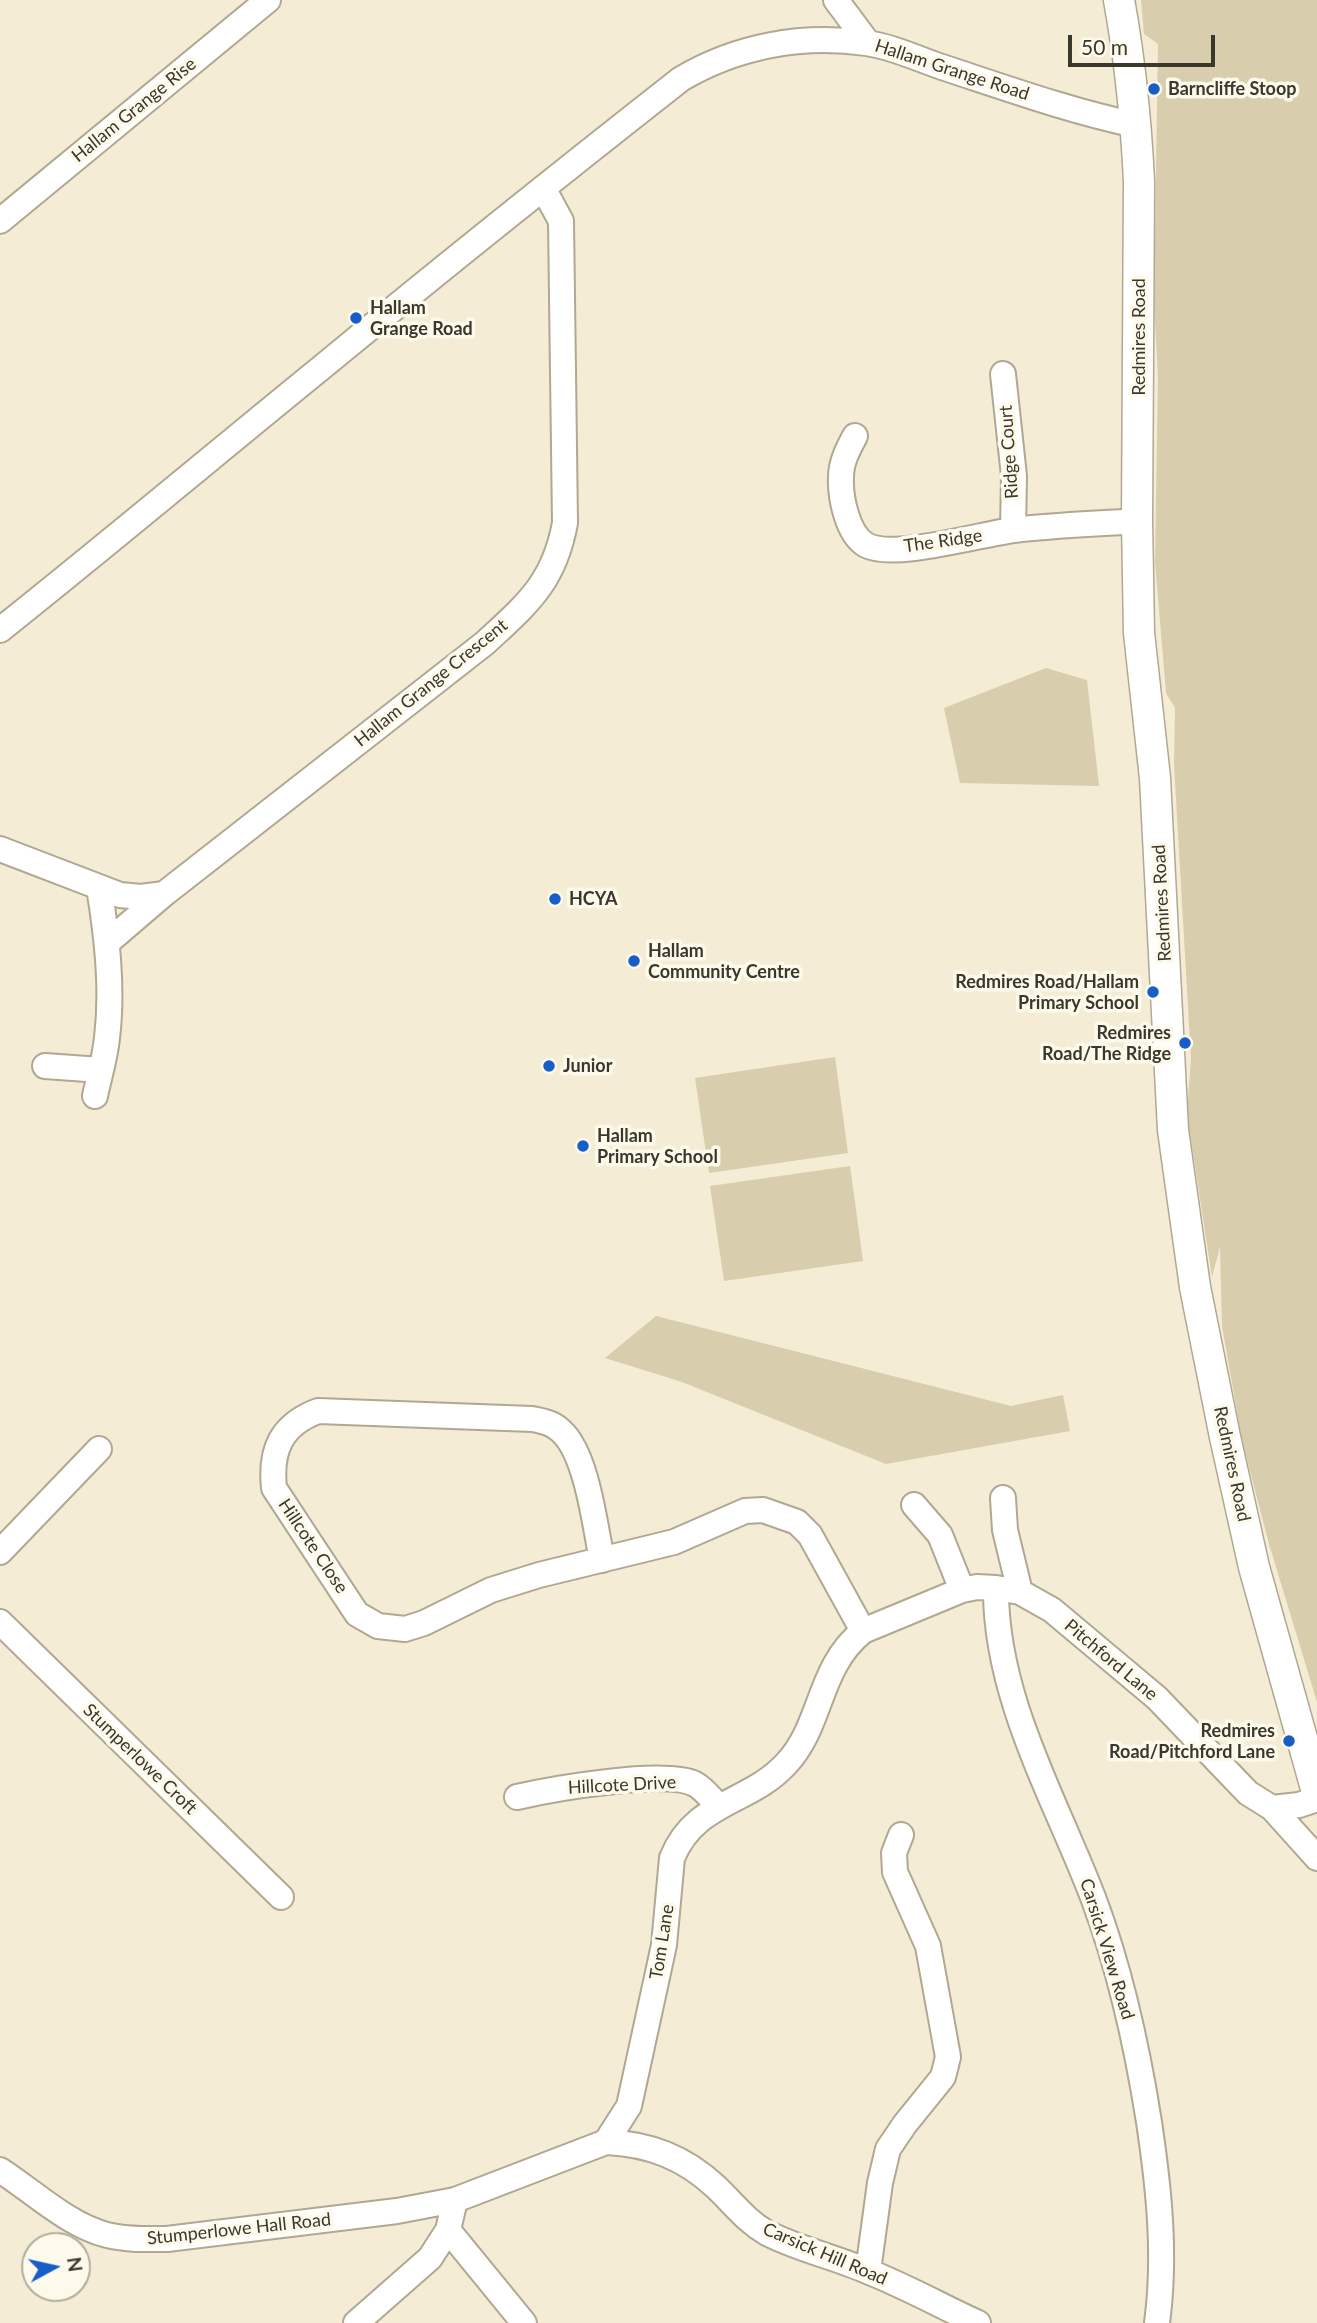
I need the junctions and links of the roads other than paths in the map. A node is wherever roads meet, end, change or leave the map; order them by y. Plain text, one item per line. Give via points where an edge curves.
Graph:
1 (268, 0) edge
2 (836, 0) edge
3 (1119, 0) edge
4 (868, 43) junction
5 (1136, 125) junction
6 (543, 188) junction
7 (0, 221) edge
8 (1003, 374) dead end
9 (855, 436) dead end
10 (1137, 521) junction
11 (1013, 530) junction
12 (0, 630) edge
13 (0, 849) edge
14 (99, 887) junction
15 (163, 894) junction
16 (108, 942) junction
17 (45, 1066) dead end
18 (101, 1070) junction
19 (95, 1096) dead end
20 (99, 1449) dead end
21 (1003, 1498) dead end
22 (914, 1505) dead end
23 (0, 1552) edge
24 (602, 1560) junction
25 (962, 1590) junction
26 (1008, 1590) junction
27 (0, 1622) edge
28 (863, 1630) junction
29 (1317, 1792) edge
30 (517, 1797) dead end
31 (1317, 1799) edge
32 (718, 1806) junction
33 (1272, 1808) junction
34 (901, 1835) dead end
35 (1317, 1858) edge
36 (281, 1897) dead end
37 (606, 2142) junction
38 (0, 2170) edge
39 (454, 2200) junction
40 (448, 2230) junction
41 (868, 2271) junction
42 (356, 2323) edge
43 (524, 2323) edge
44 (978, 2323) edge
45 (1157, 2323) edge

1 - 7 street, Hallam Grange Rise
2 - 4 street
3 - 5 street, Redmires Road
4 - 5 street, Hallam Grange Road via 1097,117
4 - 6 street, Hallam Grange Road via 800,41 740,52 705,65
5 - 10 street, Redmires Road
6 - 12 street, Hallam Grange Road
6 - 15 street, Hallam Grange Crescent via 561,221 565,523 550,574 531,600 485,643
8 - 11 street, Ridge Court via 1014,476
9 - 11 street, The Ridge via 841,476 846,515 866,545 886,549 932,546
10 - 11 street, The Ridge
10 - 29 street, Redmires Road via 1139,633 1155,778 1174,1130 1195,1287 1254,1567
13 - 14 street
14 - 15 street via 120,895
14 - 16 street
15 - 16 street, Hallam Grange Crescent
16 - 18 street via 107,1038
17 - 18 street
18 - 19 street
20 - 23 street
21 - 26 street, Carsick View Road
22 - 25 street via 940,1535
24 - 24 street, Hillcote Close via 491,1590 405,1629 378,1626 357,1614 274,1489 274,1453 293,1425 318,1411 549,1423 562,1432 579,1458
24 - 28 street, Hillcote Close via 674,1542 745,1511 782,1515 810,1535
25 - 26 street, Tom Lane
25 - 28 street, Tom Lane
26 - 33 street, Pitchford Lane via 1052,1610 1115,1661 1248,1793
26 - 45 street, Carsick View Road via 996,1603 1016,1707 1094,1899 1132,2029 1161,2217
27 - 36 street, Stumperlowe Croft
28 - 32 street, Tom Lane via 838,1656 803,1742 786,1765 761,1785
30 - 32 street, Hillcote Drive via 619,1781 678,1779 694,1783
31 - 33 street
32 - 37 street, Tom Lane via 684,1836 672,1858 664,1945 629,2106
33 - 35 street, Pitchford Lane
34 - 41 street via 894,1853 895,1872 928,1947 947,2057 943,2077 888,2149
37 - 39 street
37 - 41 street, Carsick Hill Road via 634,2143 685,2163 740,2214 768,2233
38 - 39 street, Stumperlowe Hall Road via 78,2223 105,2235 134,2239 181,2238
39 - 40 street
40 - 42 street via 430,2258
40 - 43 street
41 - 44 street, Carsick Hill Road

